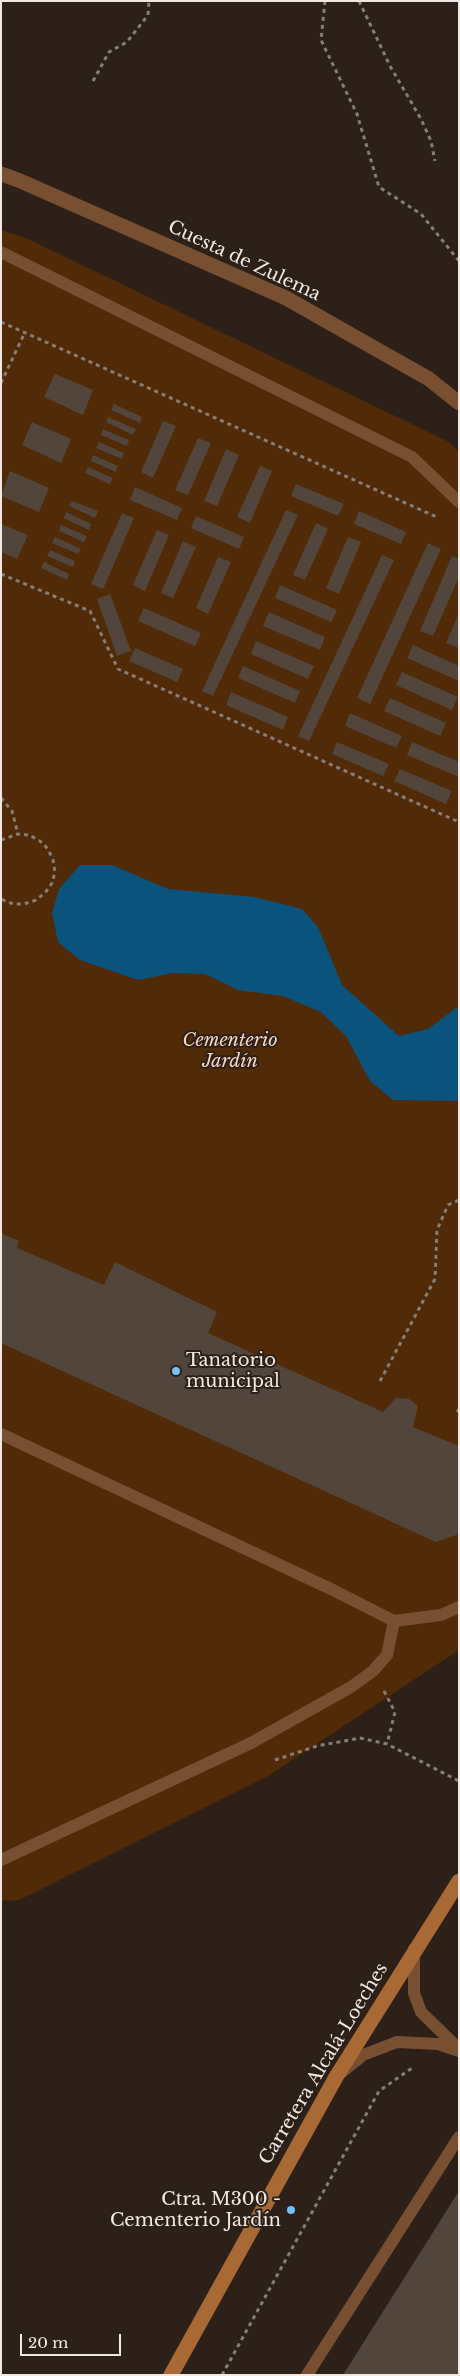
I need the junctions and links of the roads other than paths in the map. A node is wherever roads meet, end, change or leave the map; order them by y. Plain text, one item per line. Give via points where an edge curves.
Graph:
1 (1, 174) edge
2 (1, 252) edge
3 (459, 403) edge
4 (459, 502) edge
5 (1, 1434) edge
6 (459, 1607) edge
7 (394, 1621) junction
8 (1, 1860) edge
9 (459, 1881) edge
10 (414, 1949) junction
11 (459, 2050) edge
12 (336, 2077) junction
13 (459, 2137) edge
14 (170, 2375) edge
15 (307, 2375) edge

1 - 3 street, Cuesta de Zulema via 286,298 428,379
2 - 4 lane via 412,457
5 - 7 lane
6 - 7 lane via 441,1615
7 - 8 lane via 387,1654 373,1671 351,1687 250,1743
9 - 10 main road, Carretera Alcalá-Loeches
10 - 11 lane via 414,1993 421,2012
10 - 12 main road, Carretera Alcalá-Loeches
11 - 12 lane via 438,2044 397,2042 363,2055
12 - 14 main road, Carretera Alcalá-Loeches
13 - 15 lane

